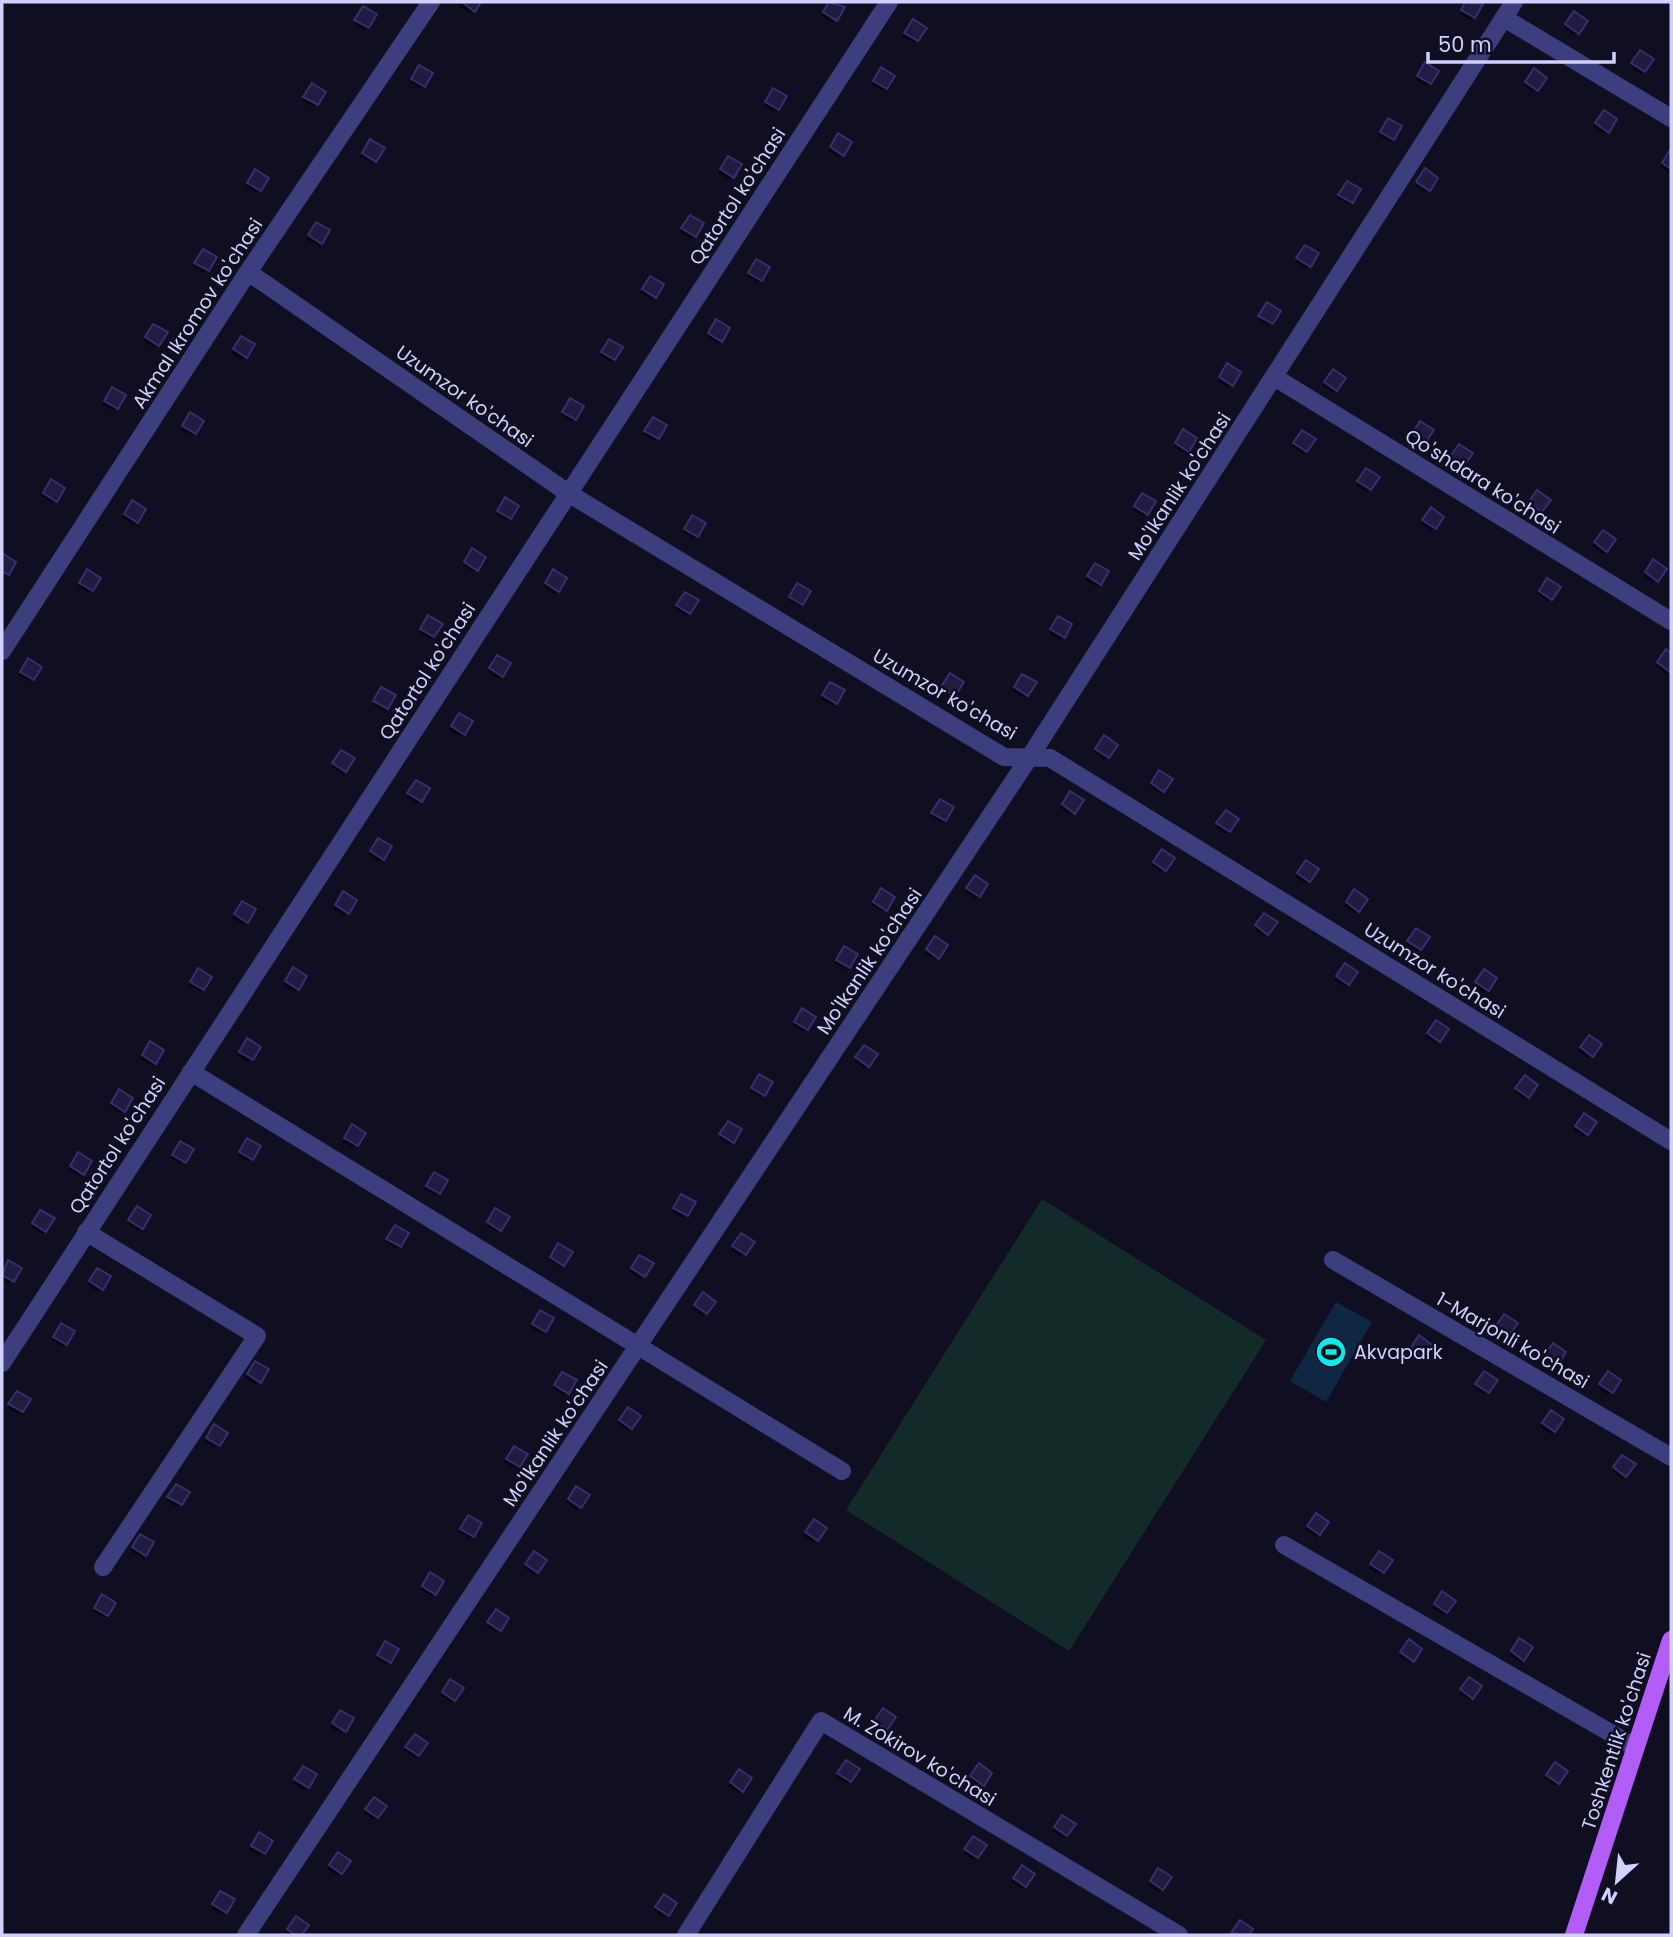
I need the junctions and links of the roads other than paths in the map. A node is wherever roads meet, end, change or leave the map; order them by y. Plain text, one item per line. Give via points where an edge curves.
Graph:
1 (431, 2) edge
2 (889, 2) edge
3 (1514, 2) edge
4 (1504, 18) junction
5 (1671, 118) edge
6 (248, 272) junction
7 (1274, 377) junction
8 (569, 493) junction
9 (1671, 621) edge
10 (2, 650) edge
11 (1029, 758) junction
12 (191, 1072) junction
13 (1671, 1141) edge
14 (86, 1232) junction
15 (1333, 1260) dead end
16 (639, 1345) junction
17 (2, 1363) edge
18 (1671, 1457) edge
19 (842, 1471) dead end
20 (1284, 1545) dead end
21 (103, 1567) dead end
22 (1671, 1640) edge
23 (1635, 1748) junction
24 (246, 1935) edge
25 (686, 1935) edge
26 (1179, 1935) edge
27 (1574, 1935) edge

1 - 6 street, Akmal Ikromov ko'chasi
2 - 8 street, Qatortol ko'chasi
3 - 4 street, Mo'lkanlik ko'chasi
4 - 5 street
4 - 7 street, Mo'lkanlik ko'chasi
6 - 8 street, Uzumzor ko'chasi
6 - 10 street, Akmal Ikromov ko'chasi
7 - 9 street, Qo'shdara ko'chasi
7 - 11 street, Mo'lkanlik ko'chasi
8 - 11 street, Uzumzor ko'chasi via 1004,757
8 - 12 street, Qatortol ko'chasi
11 - 13 street, Uzumzor ko'chasi via 1050,758
11 - 16 street, Mo'lkanlik ko'chasi
12 - 14 street, Qatortol ko'chasi
12 - 16 street
14 - 17 street, Qatortol ko'chasi
14 - 21 street via 257,1336
15 - 18 street, 1-Marjonli ko'chasi
16 - 19 street
16 - 24 street, Mo'lkanlik ko'chasi
20 - 23 street
22 - 23 main road, Toshkentlik ko'chasi
23 - 27 main road, Toshkentlik ko'chasi
25 - 26 street, M. Zokirov ko'chasi via 821,1721

